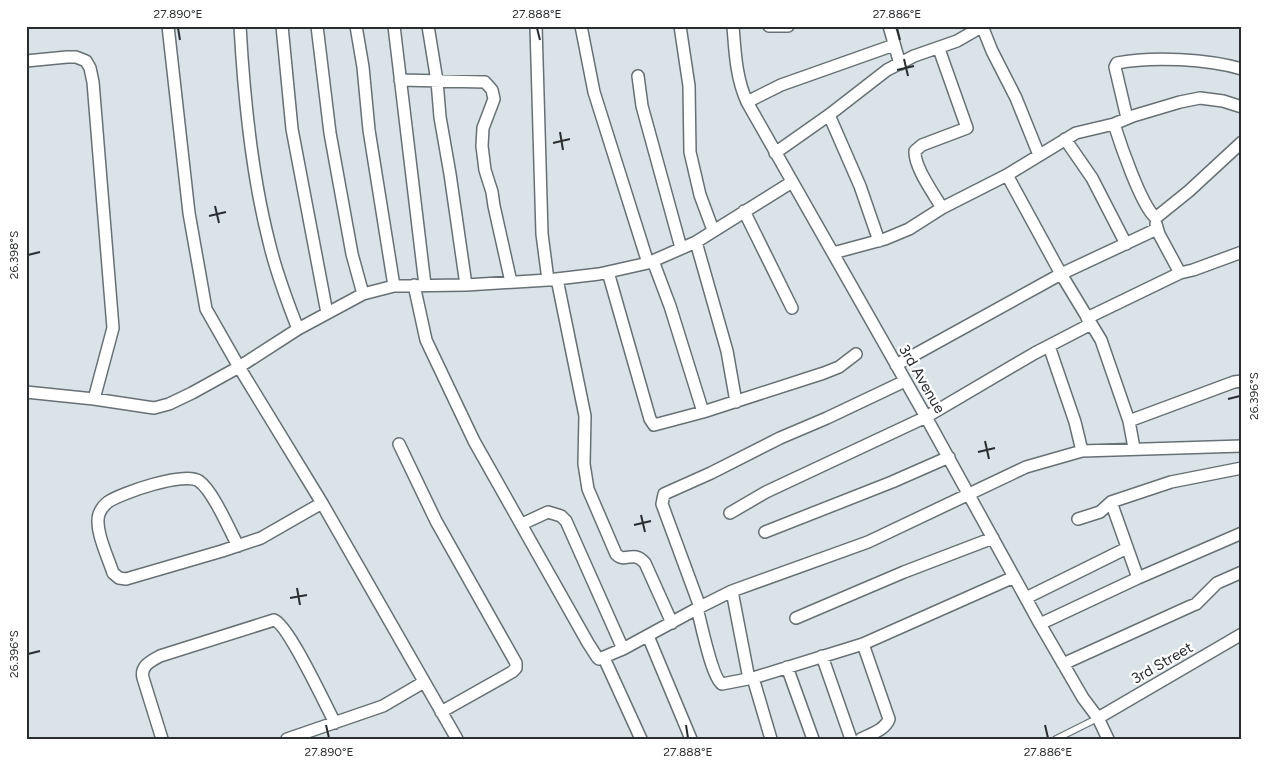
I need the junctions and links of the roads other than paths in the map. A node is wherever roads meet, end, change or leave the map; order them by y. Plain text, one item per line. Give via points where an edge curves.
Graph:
1 (168, 26) edge
2 (240, 26) edge
3 (282, 26) edge
4 (317, 26) edge
5 (356, 26) edge
6 (394, 26) edge
7 (428, 26) edge
8 (536, 26) edge
9 (582, 26) edge
10 (680, 26) edge
11 (733, 26) edge
12 (769, 26) edge
13 (788, 26) edge
14 (889, 26) edge
15 (982, 26) edge
16 (894, 45) junction
17 (939, 49) junction
18 (26, 61) edge
19 (900, 64) junction
20 (1242, 69) edge
21 (638, 76) dead end
22 (400, 80) junction
23 (437, 81) junction
24 (747, 102) junction
25 (1242, 107) edge
26 (829, 115) junction
27 (1127, 118) junction
28 (1114, 124) junction
29 (1065, 139) junction
30 (1242, 142) edge
31 (775, 153) junction
32 (1039, 155) junction
33 (1007, 175) junction
34 (792, 182) junction
35 (942, 208) junction
36 (744, 211) junction
37 (1155, 217) junction
38 (1157, 229) junction
39 (713, 230) junction
40 (879, 241) junction
41 (696, 242) junction
42 (1126, 244) junction
43 (681, 248) junction
44 (1242, 252) edge
45 (833, 253) junction
46 (650, 262) junction
47 (608, 272) junction
48 (1180, 273) junction
49 (1061, 274) junction
50 (553, 280) junction
51 (511, 282) junction
52 (420, 285) junction
53 (466, 285) junction
54 (394, 286) junction
55 (363, 294) junction
56 (792, 308) dead end
57 (327, 313) junction
58 (1089, 321) junction
59 (298, 329) junction
60 (1049, 346) junction
61 (856, 354) dead end
62 (896, 365) junction
63 (239, 367) junction
64 (905, 381) junction
65 (1242, 381) edge
66 (26, 392) edge
67 (94, 399) junction
68 (736, 402) junction
69 (703, 412) junction
70 (926, 417) junction
71 (1129, 421) junction
72 (399, 444) dead end
73 (1242, 446) edge
74 (1134, 448) junction
75 (1082, 451) junction
76 (949, 457) junction
77 (1242, 468) edge
78 (970, 494) junction
79 (1110, 502) junction
80 (322, 503) junction
81 (730, 512) dead end
82 (1078, 520) dead end
83 (522, 524) junction
84 (765, 532) dead end
85 (1242, 532) edge
86 (994, 538) junction
87 (238, 546) junction
88 (1127, 548) junction
89 (1242, 572) edge
90 (1014, 577) junction
91 (1138, 578) junction
92 (732, 591) junction
93 (1026, 598) junction
94 (698, 607) junction
95 (796, 618) dead end
96 (672, 623) junction
97 (1040, 624) junction
98 (1242, 634) edge
99 (648, 636) junction
100 (863, 644) junction
101 (623, 649) junction
102 (822, 656) junction
103 (604, 658) junction
104 (1063, 664) junction
105 (786, 667) junction
106 (751, 678) junction
107 (424, 682) junction
108 (441, 712) junction
109 (1098, 718) junction
110 (335, 723) junction
111 (162, 739) edge
112 (287, 739) edge
113 (457, 739) edge
114 (641, 739) edge
115 (691, 739) edge
116 (771, 739) edge
117 (813, 739) edge
118 (851, 739) edge
119 (861, 739) edge
120 (1056, 739) edge
121 (1108, 739) edge

1 - 63 street via 189,213 206,309
2 - 59 street via 256,176 269,242
3 - 57 street via 292,129
4 - 55 street via 330,133 352,254
5 - 54 street via 368,130
6 - 22 street
7 - 23 street
8 - 50 street via 542,234
9 - 46 street via 594,92
10 - 39 street via 689,86 690,152 700,195
11 - 24 street, 3rd Avenue via 740,88
12 - 13 street
14 - 16 street
15 - 17 street
15 - 32 street
16 - 19 street
16 - 24 street via 781,86
17 - 19 street
17 - 35 street via 968,128 922,145 915,153
18 - 67 street via 76,57 86,61 91,74 113,328
19 - 26 street via 887,70
20 - 27 street via 1188,60 1118,62 1115,67
21 - 43 street via 642,106
22 - 23 street
22 - 52 street
23 - 51 street via 485,82 492,90 494,100 483,128 482,146
23 - 53 street
24 - 31 street, 3rd Avenue
25 - 27 street via 1200,98
26 - 31 street
26 - 40 street via 860,186
27 - 28 street
28 - 29 street via 1088,129
28 - 37 street via 1149,210
29 - 32 street
29 - 42 street via 1092,178
30 - 37 street
31 - 34 street, 3rd Avenue
32 - 33 street
33 - 35 street
33 - 49 street
34 - 36 street
34 - 45 street, 3rd Avenue
35 - 40 street via 909,229
36 - 39 street
36 - 56 street
37 - 38 street
38 - 42 street
38 - 48 street
39 - 41 street
40 - 45 street
41 - 43 street
41 - 68 street via 727,351
42 - 49 street
43 - 46 street
44 - 48 street
45 - 62 street, 3rd Avenue
46 - 47 street
46 - 69 street via 670,306
47 - 50 street
47 - 69 street via 653,424 660,425
48 - 58 street
49 - 58 street
49 - 62 street
50 - 51 street
50 - 96 street via 585,416 584,464 588,489 616,554 623,558 634,556 645,563
51 - 53 street
52 - 53 street
52 - 54 street
52 - 83 street via 426,340 474,441
54 - 55 street
55 - 57 street
57 - 59 street
58 - 60 street
58 - 71 street via 1101,340
59 - 63 street
60 - 70 street
60 - 75 street
61 - 68 street via 839,367
62 - 64 street, 3rd Avenue
63 - 67 street via 192,393 154,408
63 - 80 street
64 - 70 street, 3rd Avenue
64 - 94 street via 664,494 662,504
65 - 71 street
66 - 67 street
68 - 69 street
70 - 76 street, 3rd Avenue
70 - 81 street
71 - 74 street
72 - 108 street via 436,521 516,663 512,672
73 - 74 street
74 - 75 street
75 - 78 street via 1026,467
76 - 78 street, 3rd Avenue
76 - 84 street
77 - 79 street via 1172,482
78 - 86 street, 3rd Avenue
78 - 92 street via 868,542
79 - 82 street via 1100,512
79 - 88 street
80 - 87 street via 261,538
80 - 107 street
83 - 101 street via 548,512 566,521
83 - 103 street via 597,657
85 - 91 street
86 - 90 street, 3rd Avenue
86 - 95 street
87 - 87 street via 123,579 113,573 97,523 102,508 110,501 175,478 193,478 212,496
88 - 91 street
88 - 93 street
89 - 104 street via 1216,583 1191,606
90 - 93 street, 3rd Avenue
90 - 100 street
91 - 97 street
92 - 94 street
92 - 106 street
93 - 97 street, 3rd Avenue
94 - 96 street
94 - 106 street via 719,683 729,684
96 - 99 street
97 - 104 street, 3rd Avenue
98 - 109 street, 3rd Street
99 - 101 street
99 - 115 street
100 - 102 street
100 - 119 street via 889,719 879,730
101 - 103 street
102 - 105 street
102 - 118 street
103 - 114 street
104 - 109 street, 3rd Avenue
105 - 106 street
105 - 117 street
106 - 116 street
107 - 108 street
107 - 110 street via 383,706
108 - 113 street
109 - 120 lane
109 - 121 street, 3rd Avenue
110 - 111 street via 292,642 274,620 160,656 147,664 142,674
110 - 112 street

